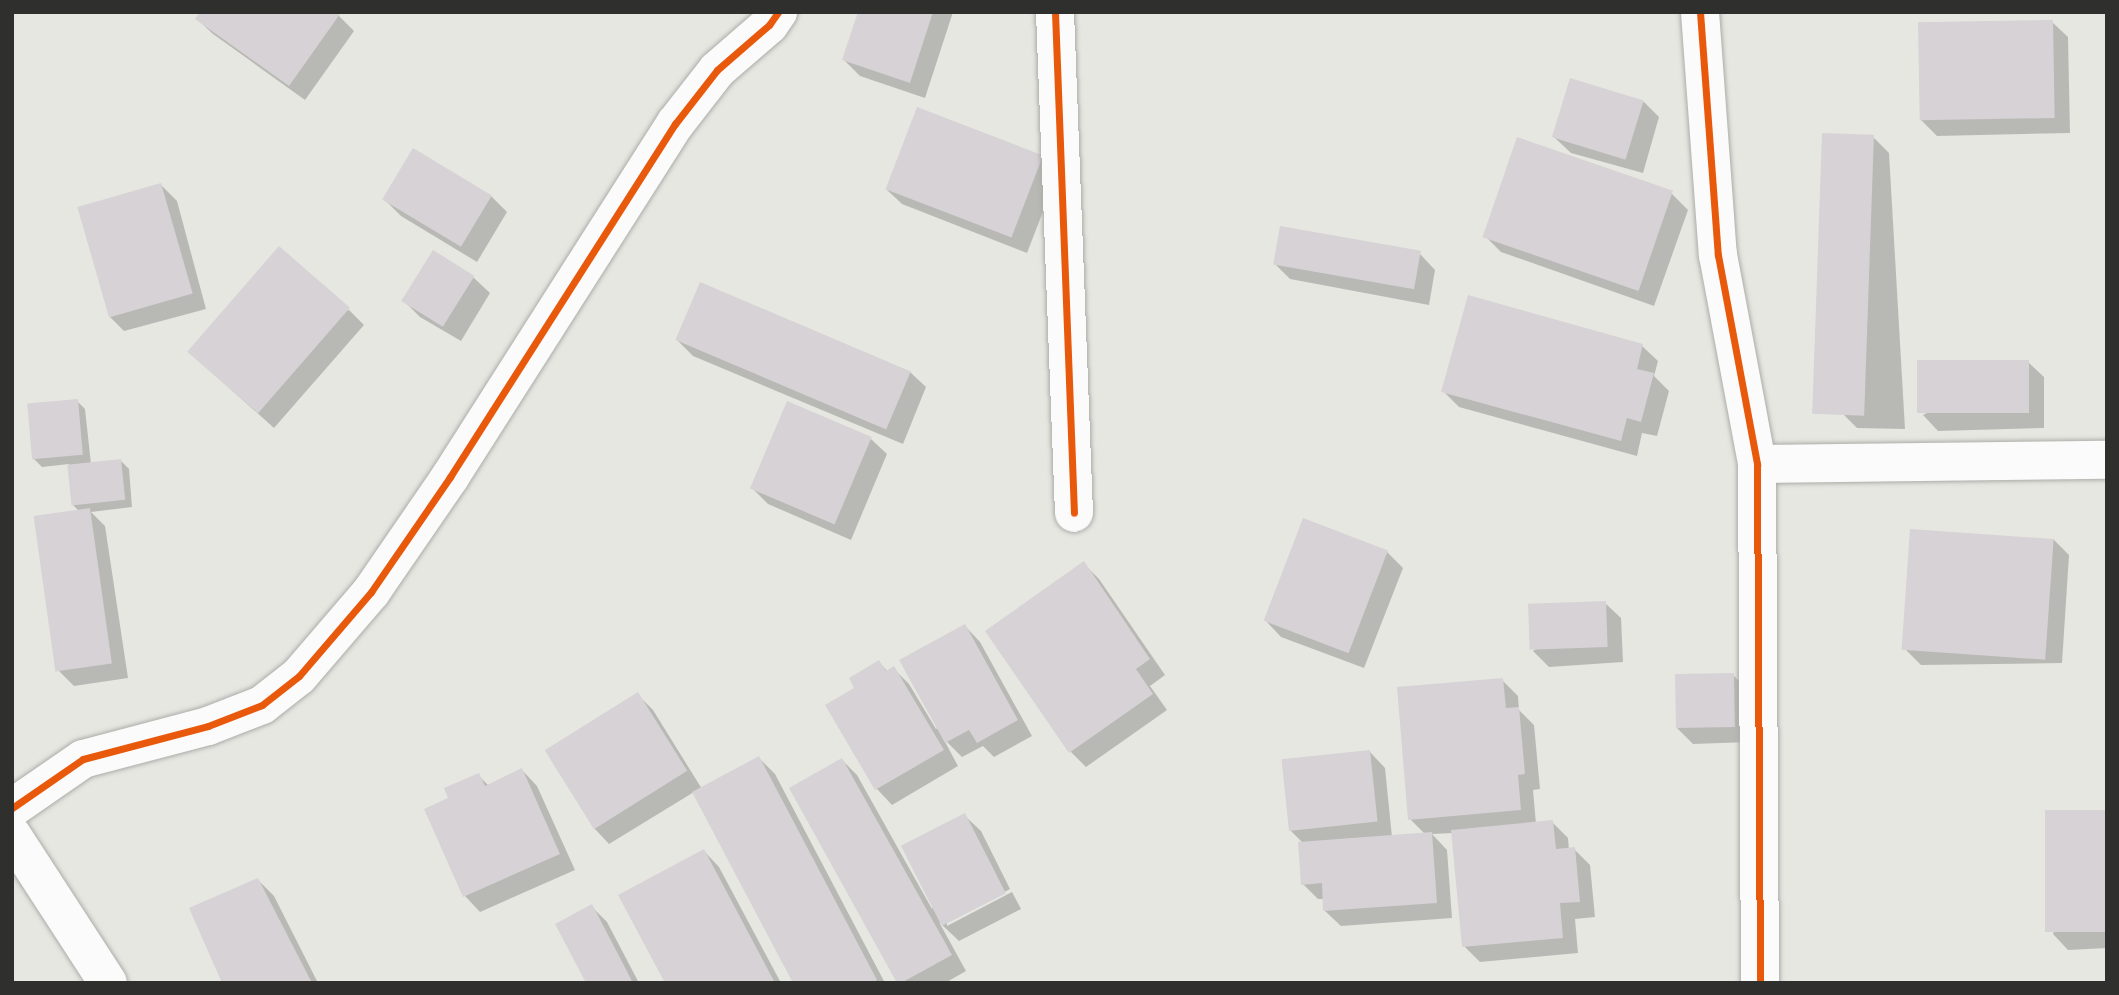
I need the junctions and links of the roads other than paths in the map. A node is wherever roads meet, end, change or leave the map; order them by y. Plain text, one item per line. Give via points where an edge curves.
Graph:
1 (778, 12) edge
2 (1055, 12) edge
3 (1700, 12) edge
4 (2107, 460) edge
5 (1758, 464) junction
6 (1074, 513) dead end
7 (12, 808) edge
8 (12, 835) edge
9 (108, 983) edge
10 (1760, 983) edge

1 - 7 street via 717,70 675,124 450,477 371,592 299,676 262,705 208,726 83,759
2 - 6 street
3 - 5 street via 1718,255
4 - 5 street
5 - 10 street
8 - 9 street

